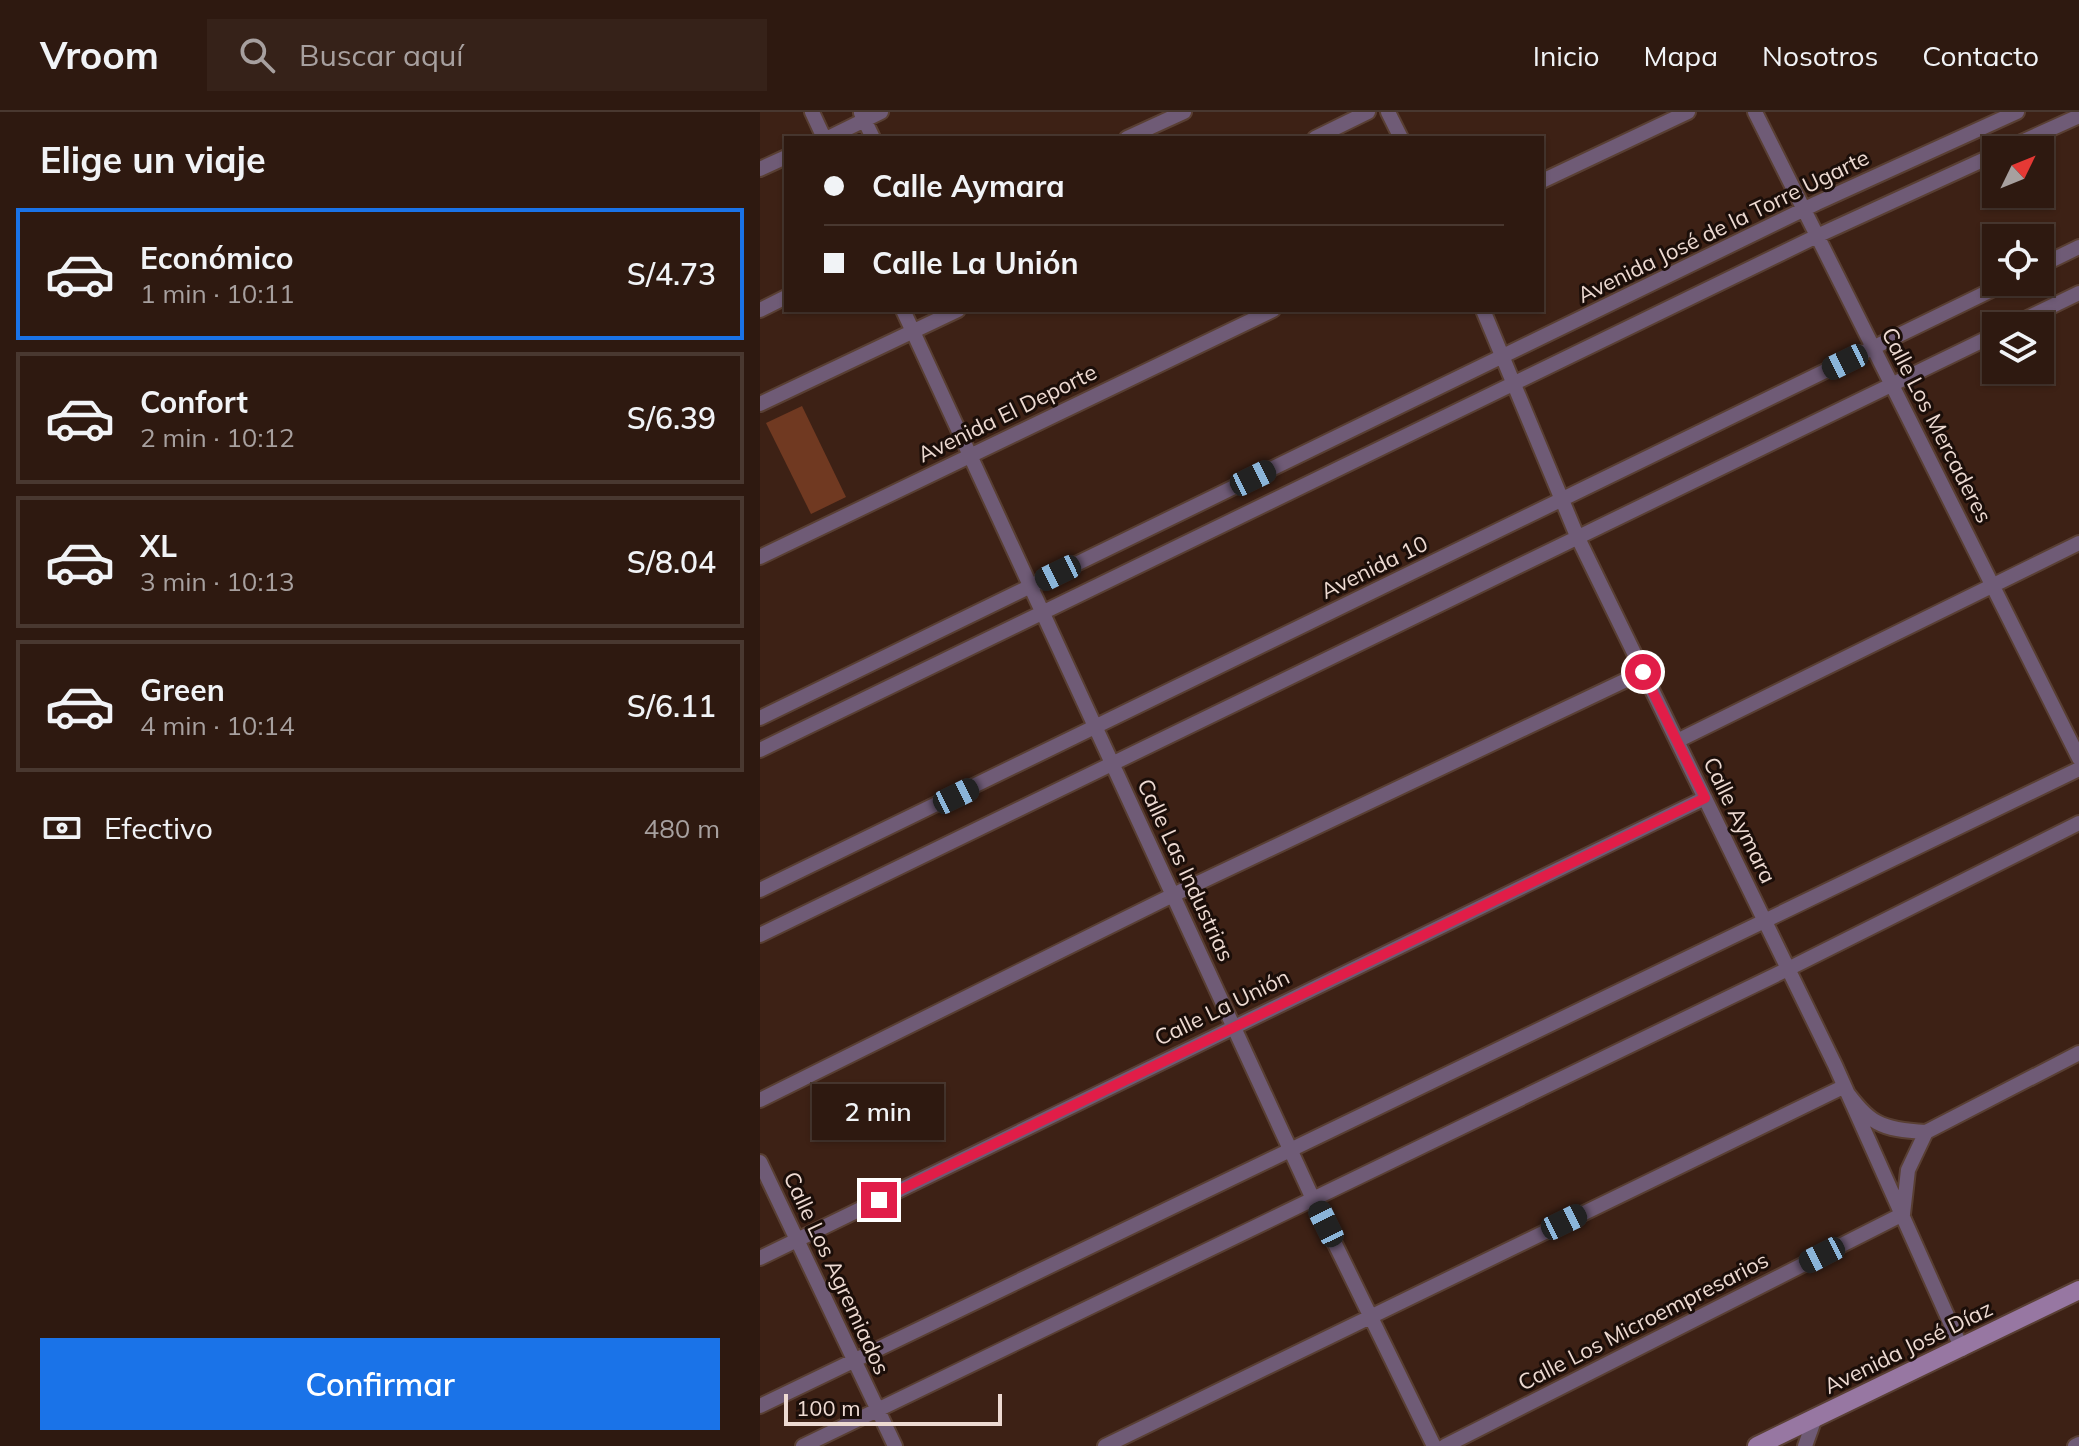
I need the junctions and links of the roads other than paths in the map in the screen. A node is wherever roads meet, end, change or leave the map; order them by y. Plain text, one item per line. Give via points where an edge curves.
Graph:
1 (812, 112) edge
2 (881, 112) edge
3 (1184, 112) edge
4 (1368, 112) edge
5 (1388, 112) edge
6 (1688, 112) edge
7 (1755, 112) edge
8 (2017, 112) edge
9 (862, 116) edge
10 (2079, 116) edge
11 (825, 136) edge
12 (829, 136) edge
13 (872, 136) edge
14 (1131, 136) edge
15 (1319, 136) edge
16 (1400, 136) edge
17 (2035, 136) edge
18 (784, 158) edge
19 (1982, 160) edge
20 (760, 169) edge
21 (1544, 180) edge
22 (1804, 210) junction
23 (1817, 236) junction
24 (2079, 247) edge
25 (2054, 259) edge
26 (2079, 293) edge
27 (1982, 295) edge
28 (784, 298) edge
29 (760, 310) edge
30 (904, 312) edge
31 (953, 312) edge
32 (1269, 312) edge
33 (1484, 312) edge
34 (2040, 312) edge
35 (912, 330) junction
36 (1982, 341) edge
37 (1873, 348) junction
38 (1503, 356) junction
39 (1514, 383) junction
40 (1892, 385) junction
41 (760, 404) edge
42 (970, 455) junction
43 (1562, 499) junction
44 (1577, 536) junction
45 (2079, 543) edge
46 (760, 557) edge
47 (1992, 584) junction
48 (1030, 586) junction
49 (1043, 613) junction
50 (1643, 672) junction
51 (760, 718) edge
52 (1096, 729) junction
53 (1677, 741) junction
54 (760, 750) edge
55 (2079, 758) edge
56 (1111, 761) junction
57 (2079, 769) edge
58 (1705, 798) junction
59 (2079, 823) edge
60 (760, 890) edge
61 (1173, 895) junction
62 (1763, 918) junction
63 (760, 935) edge
64 (1788, 969) junction
65 (1234, 1026) junction
66 (2079, 1053) edge
67 (1843, 1087) junction
68 (760, 1100) edge
69 (1926, 1132) junction
70 (1290, 1149) junction
71 (760, 1162) edge
72 (1313, 1199) junction
73 (1903, 1214) junction
74 (797, 1240) junction
75 (760, 1258) edge
76 (2079, 1290) edge
77 (1370, 1318) junction
78 (1962, 1349) junction
79 (854, 1361) junction
80 (760, 1406) edge
81 (878, 1410) junction
82 (1815, 1418) junction
83 (803, 1446) edge
84 (895, 1446) edge
85 (1105, 1446) edge
86 (1434, 1446) edge
87 (1445, 1446) edge
88 (1757, 1446) edge
89 (1805, 1446) edge

1 - 11 street
2 - 9 street
3 - 14 street
4 - 15 street
5 - 16 street
6 - 21 street
7 - 22 street, Calle Los Mercaderes
8 - 22 street, Avenida José de la Torre Ugarte
9 - 12 street
9 - 13 street
10 - 17 street
18 - 20 street
19 - 23 street
22 - 23 street, Calle Los Mercaderes
22 - 38 street, Avenida José de la Torre Ugarte
23 - 37 street, Calle Los Mercaderes
23 - 39 street
24 - 25 street
26 - 34 street
27 - 37 street, Avenida 10
28 - 29 street
30 - 35 street, Calle Las Industrias
31 - 35 street
32 - 42 street, Avenida El Deporte
33 - 38 street, Calle Aymara
35 - 41 street
35 - 42 street, Calle Las Industrias
36 - 40 street
37 - 40 street, Calle Los Mercaderes
37 - 43 street, Avenida 10
38 - 39 street, Calle Aymara
38 - 48 street, Avenida José de la Torre Ugarte
39 - 43 street, Calle Aymara
39 - 49 street
40 - 44 street
40 - 47 street, Calle Los Mercaderes
42 - 46 street, Avenida El Deporte
42 - 48 street, Calle Las Industrias
43 - 44 street, Calle Aymara
43 - 52 street, Avenida 10
44 - 50 street, Calle Aymara
44 - 56 street
45 - 47 street
47 - 53 street
47 - 55 street, Calle Los Mercaderes
48 - 49 street, Calle Las Industrias
48 - 51 street, Avenida José de la Torre Ugarte
49 - 52 street, Calle Las Industrias
49 - 54 street
50 - 53 street, Calle Aymara
50 - 61 street
52 - 56 street, Calle Las Industrias
52 - 60 street, Avenida 10
53 - 58 street, Calle Aymara
56 - 61 street, Calle Las Industrias
56 - 63 street
57 - 62 street via 1799,906
58 - 62 street, Calle Aymara
58 - 65 street, Calle La Unión
59 - 64 street
61 - 65 street, Calle Las Industrias
61 - 68 street
62 - 64 street, Calle Aymara
62 - 70 street
64 - 67 street, Calle Aymara
64 - 72 street
65 - 70 street, Calle Las Industrias
65 - 74 street, Calle La Unión
66 - 69 street
67 - 69 street via 1865,1117 1898,1130
67 - 73 street, Calle Aymara
67 - 77 street
69 - 73 street via 1908,1170
70 - 72 street, Calle Las Industrias
70 - 79 street
71 - 74 street, Calle Los Agremiados
72 - 77 street, Calle Las Industrias
72 - 81 street
73 - 78 street, Calle Aymara
73 - 87 street, Calle Los Microempresarios
74 - 75 street, Calle La Unión
74 - 79 street, Calle Los Agremiados
76 - 78 street, Avenida José Díaz
77 - 85 street
77 - 86 street, Calle Las Industrias
78 - 82 street, Avenida José Díaz
79 - 80 street
79 - 81 street, Calle Los Agremiados
81 - 83 street
81 - 84 street, Calle Los Agremiados
82 - 88 street, Avenida José Díaz
82 - 89 street

